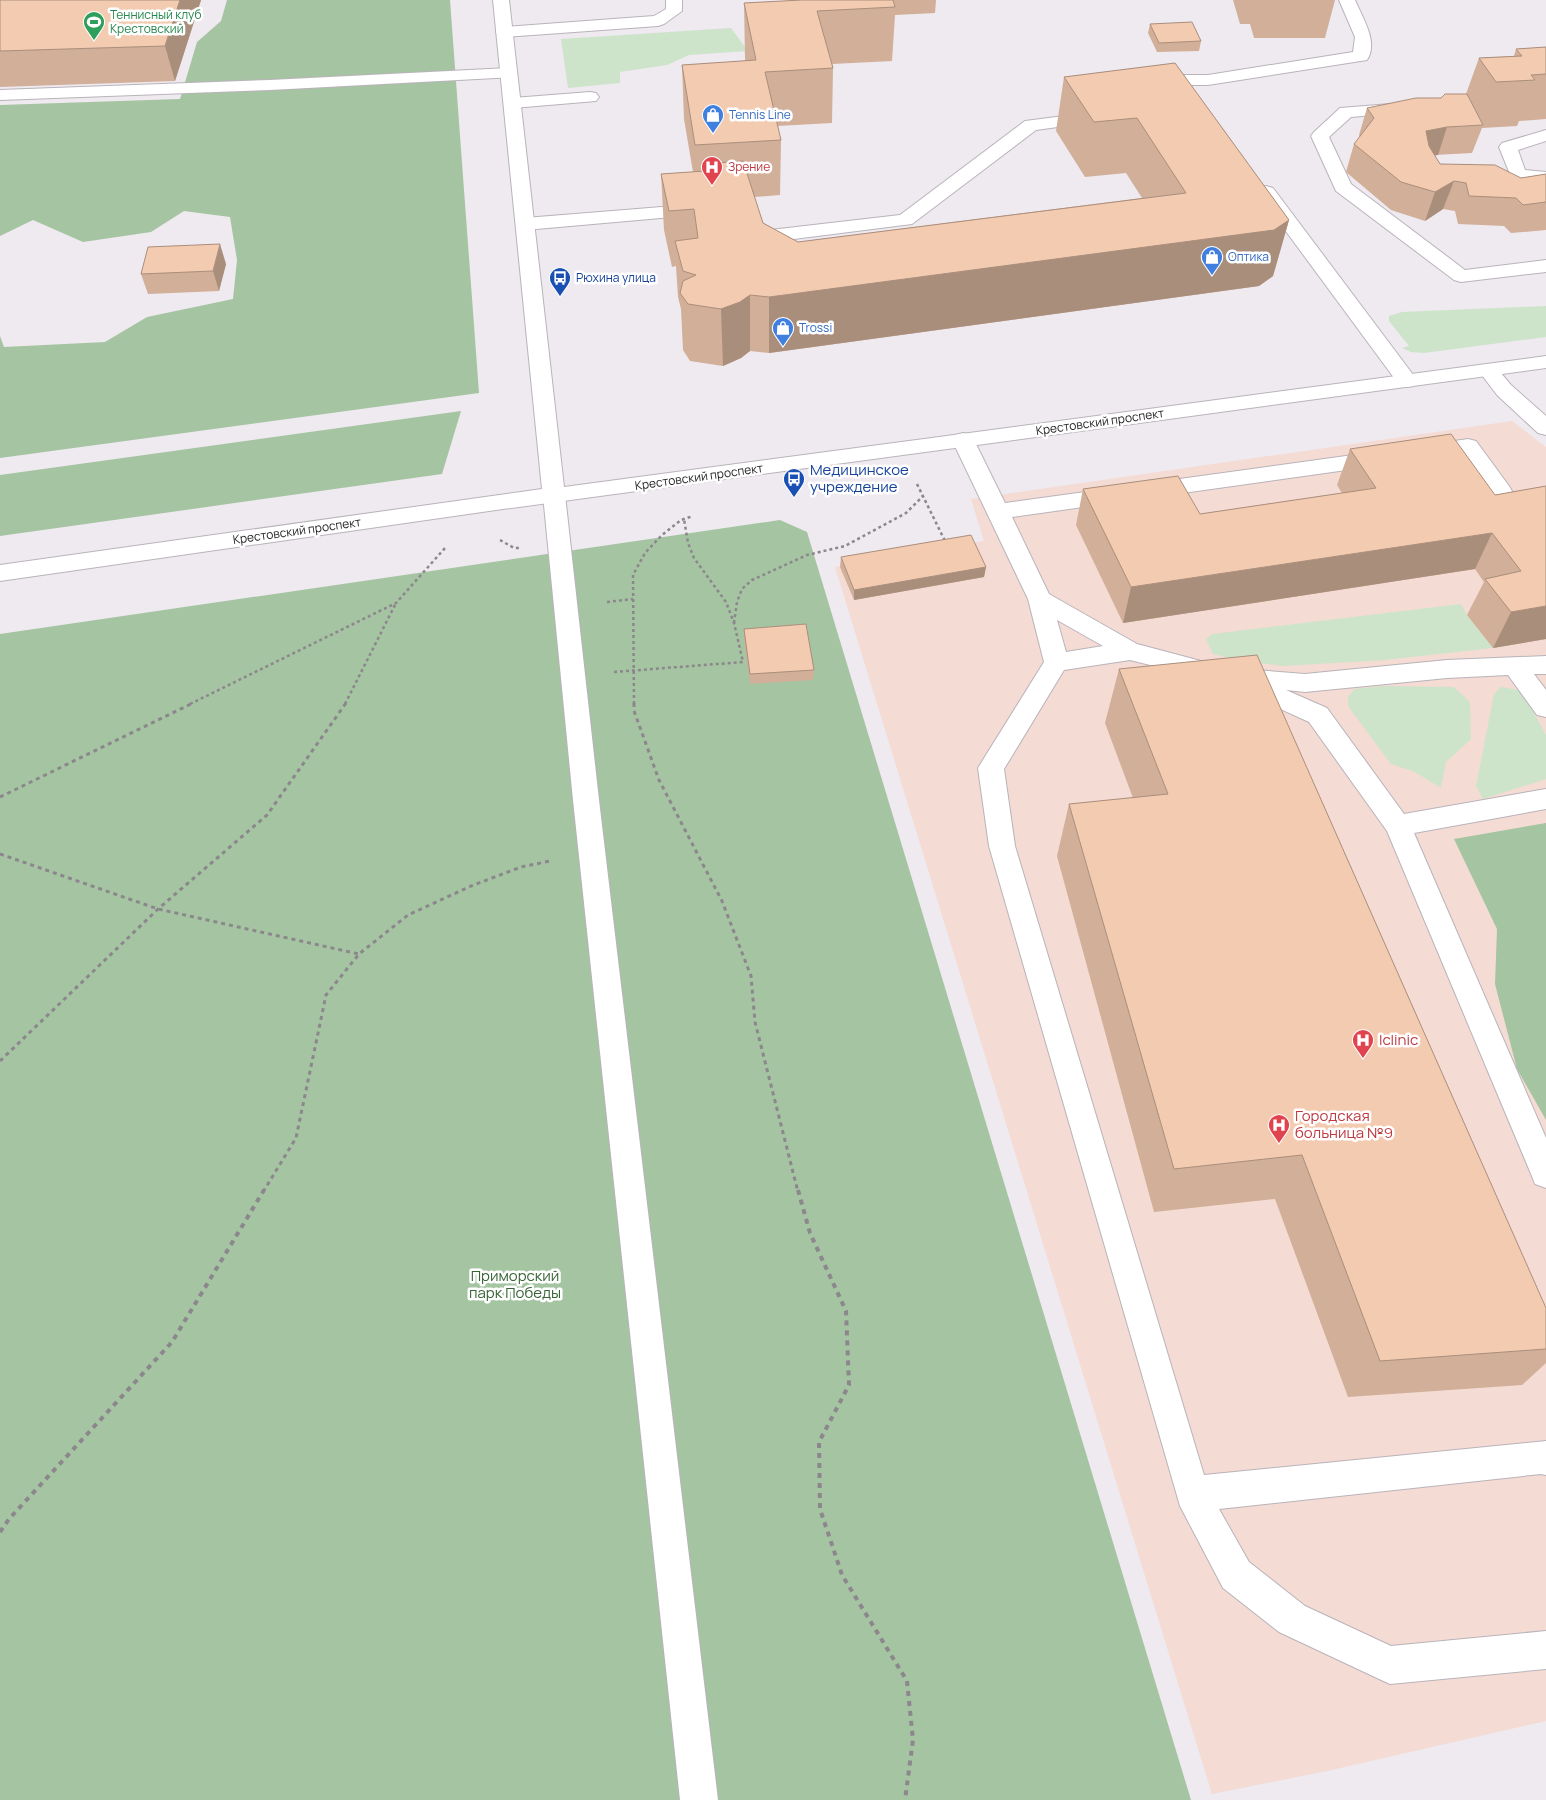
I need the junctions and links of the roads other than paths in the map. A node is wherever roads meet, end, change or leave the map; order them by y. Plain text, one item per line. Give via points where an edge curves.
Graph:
1 (501, 0) edge
2 (674, 0) edge
3 (1347, 0) edge
4 (504, 32) junction
5 (510, 73) junction
6 (1133, 80) edge
7 (0, 95) edge
8 (590, 97) dead end
9 (513, 103) junction
10 (1417, 107) edge
11 (1115, 114) edge
12 (1546, 135) edge
13 (1253, 176) edge
14 (1546, 177) edge
15 (699, 210) edge
16 (525, 224) junction
17 (770, 236) edge
18 (1546, 266) edge
19 (1546, 362) edge
20 (1488, 370) junction
21 (1407, 380) junction
22 (1546, 428) edge
23 (963, 440) junction
24 (1501, 491) dead end
25 (554, 495) junction
26 (998, 512) junction
27 (0, 573) edge
28 (1040, 599) junction
29 (1130, 650) junction
30 (1056, 662) junction
31 (1546, 665) edge
32 (1515, 667) junction
33 (1234, 677) junction
34 (1305, 683) junction
35 (1546, 708) edge
36 (1318, 715) junction
37 (1546, 799) edge
38 (1398, 826) junction
39 (1546, 1174) edge
40 (1546, 1458) edge
41 (1192, 1494) junction
42 (1546, 1650) edge
43 (698, 1800) edge

1 - 4 street
2 - 4 street via 674,11 658,20
3 - 6 street via 1363,37 1361,56 1208,80
4 - 5 street
5 - 7 street
5 - 9 street
8 - 9 street
9 - 16 street
10 - 18 street via 1346,112 1320,136 1343,187 1461,276
11 - 17 street via 1031,125 905,220
12 - 14 street via 1508,147 1518,175
13 - 21 street
15 - 16 street
16 - 25 street
19 - 20 street, Крестовский проспект
20 - 21 street, Крестовский проспект
20 - 22 street via 1504,390
21 - 23 street, Крестовский проспект
23 - 25 street, Крестовский проспект
23 - 26 street
24 - 26 street via 1468,446
25 - 27 street, Крестовский проспект
25 - 43 street
26 - 28 street
28 - 29 street
28 - 30 street
29 - 30 street
29 - 33 street
30 - 41 street via 991,768 1002,846
31 - 32 street
32 - 34 street via 1447,669
32 - 35 street
33 - 34 street
33 - 36 street
34 - 36 street
36 - 38 street
37 - 38 street
38 - 39 street
40 - 41 street
41 - 42 street via 1236,1575 1292,1619 1390,1665

